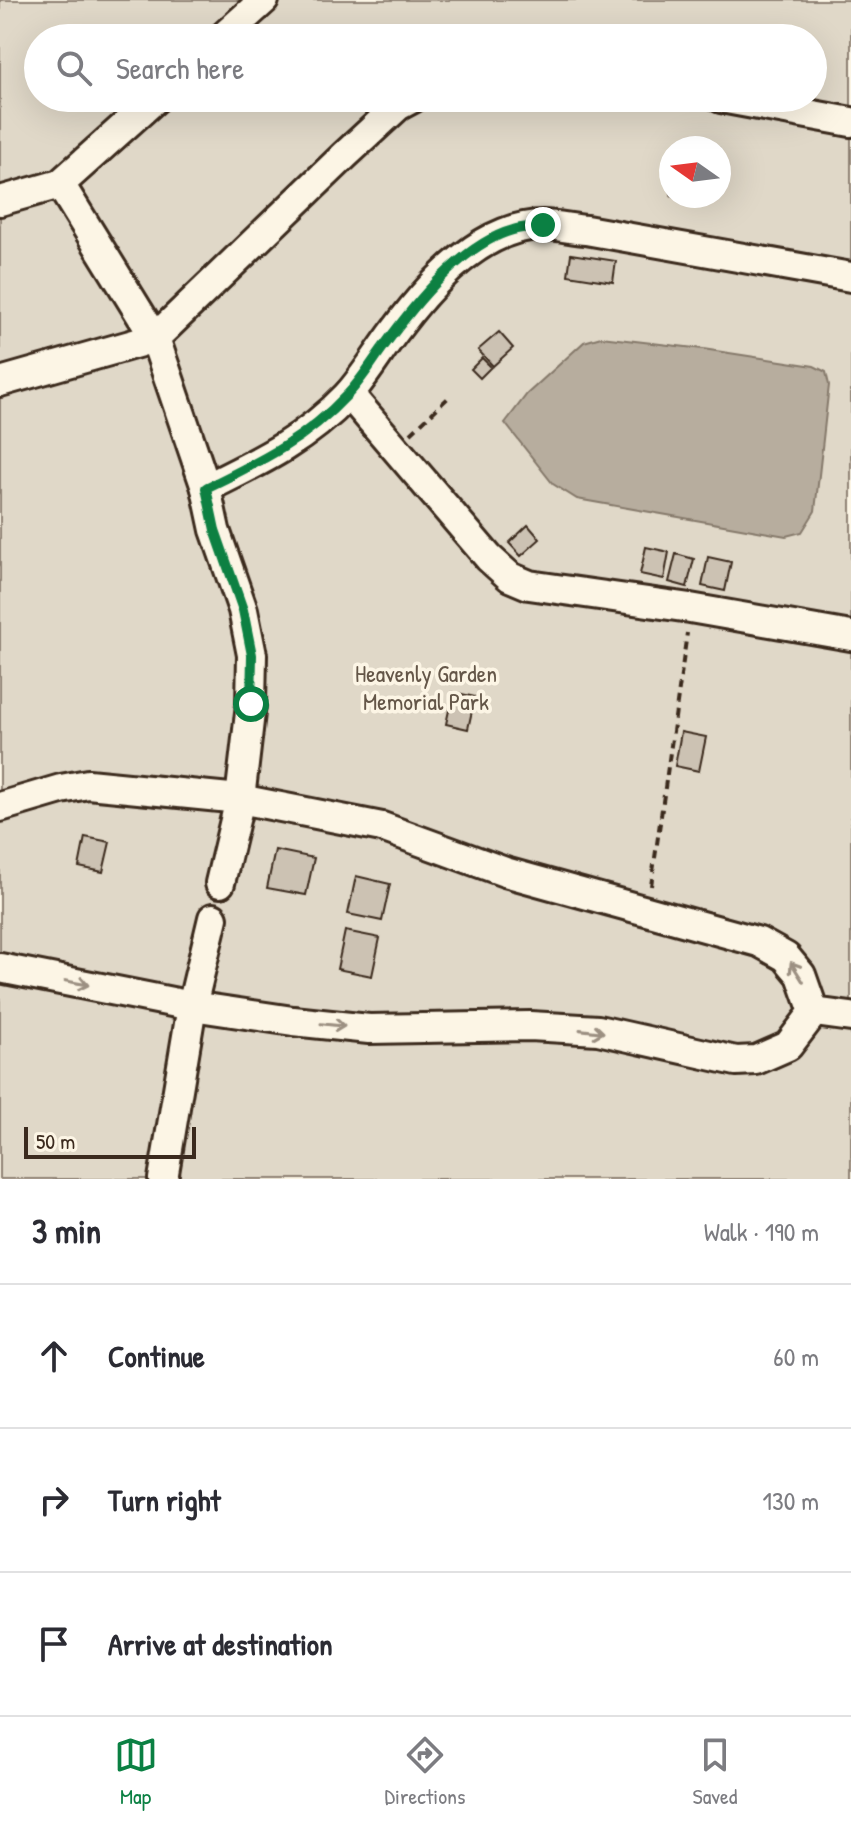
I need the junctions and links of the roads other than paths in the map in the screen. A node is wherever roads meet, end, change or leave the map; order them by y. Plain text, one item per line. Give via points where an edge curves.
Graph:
1 (264, 0) edge
2 (237, 24) edge
3 (140, 112) edge
4 (392, 112) edge
5 (797, 112) edge
6 (851, 122) edge
7 (60, 184) junction
8 (0, 201) edge
9 (851, 277) edge
10 (155, 338) junction
11 (0, 382) edge
12 (349, 394) junction
13 (206, 488) junction
14 (851, 636) edge
15 (240, 799) junction
16 (0, 807) edge
17 (220, 883) dead end
18 (213, 918) dead end
19 (0, 968) edge
20 (192, 1006) junction
21 (814, 1012) junction
22 (851, 1017) edge
23 (163, 1179) edge

1 - 2 lane
3 - 7 lane
4 - 10 lane
5 - 6 lane
7 - 8 lane
7 - 10 lane
9 - 12 lane via 586,230 543,225 511,230 444,273
10 - 11 lane
10 - 13 lane
12 - 13 lane via 270,457
12 - 14 lane via 510,577 529,585
13 - 15 lane via 252,655
15 - 16 lane via 88,784
15 - 17 lane
21 -> 15 lane via 801,975 786,957 759,942 505,872 382,827
18 - 20 lane
19 -> 20 lane
20 -> 21 lane via 369,1029 598,1030 736,1061 756,1060 788,1046
20 - 23 lane
21 - 22 lane

